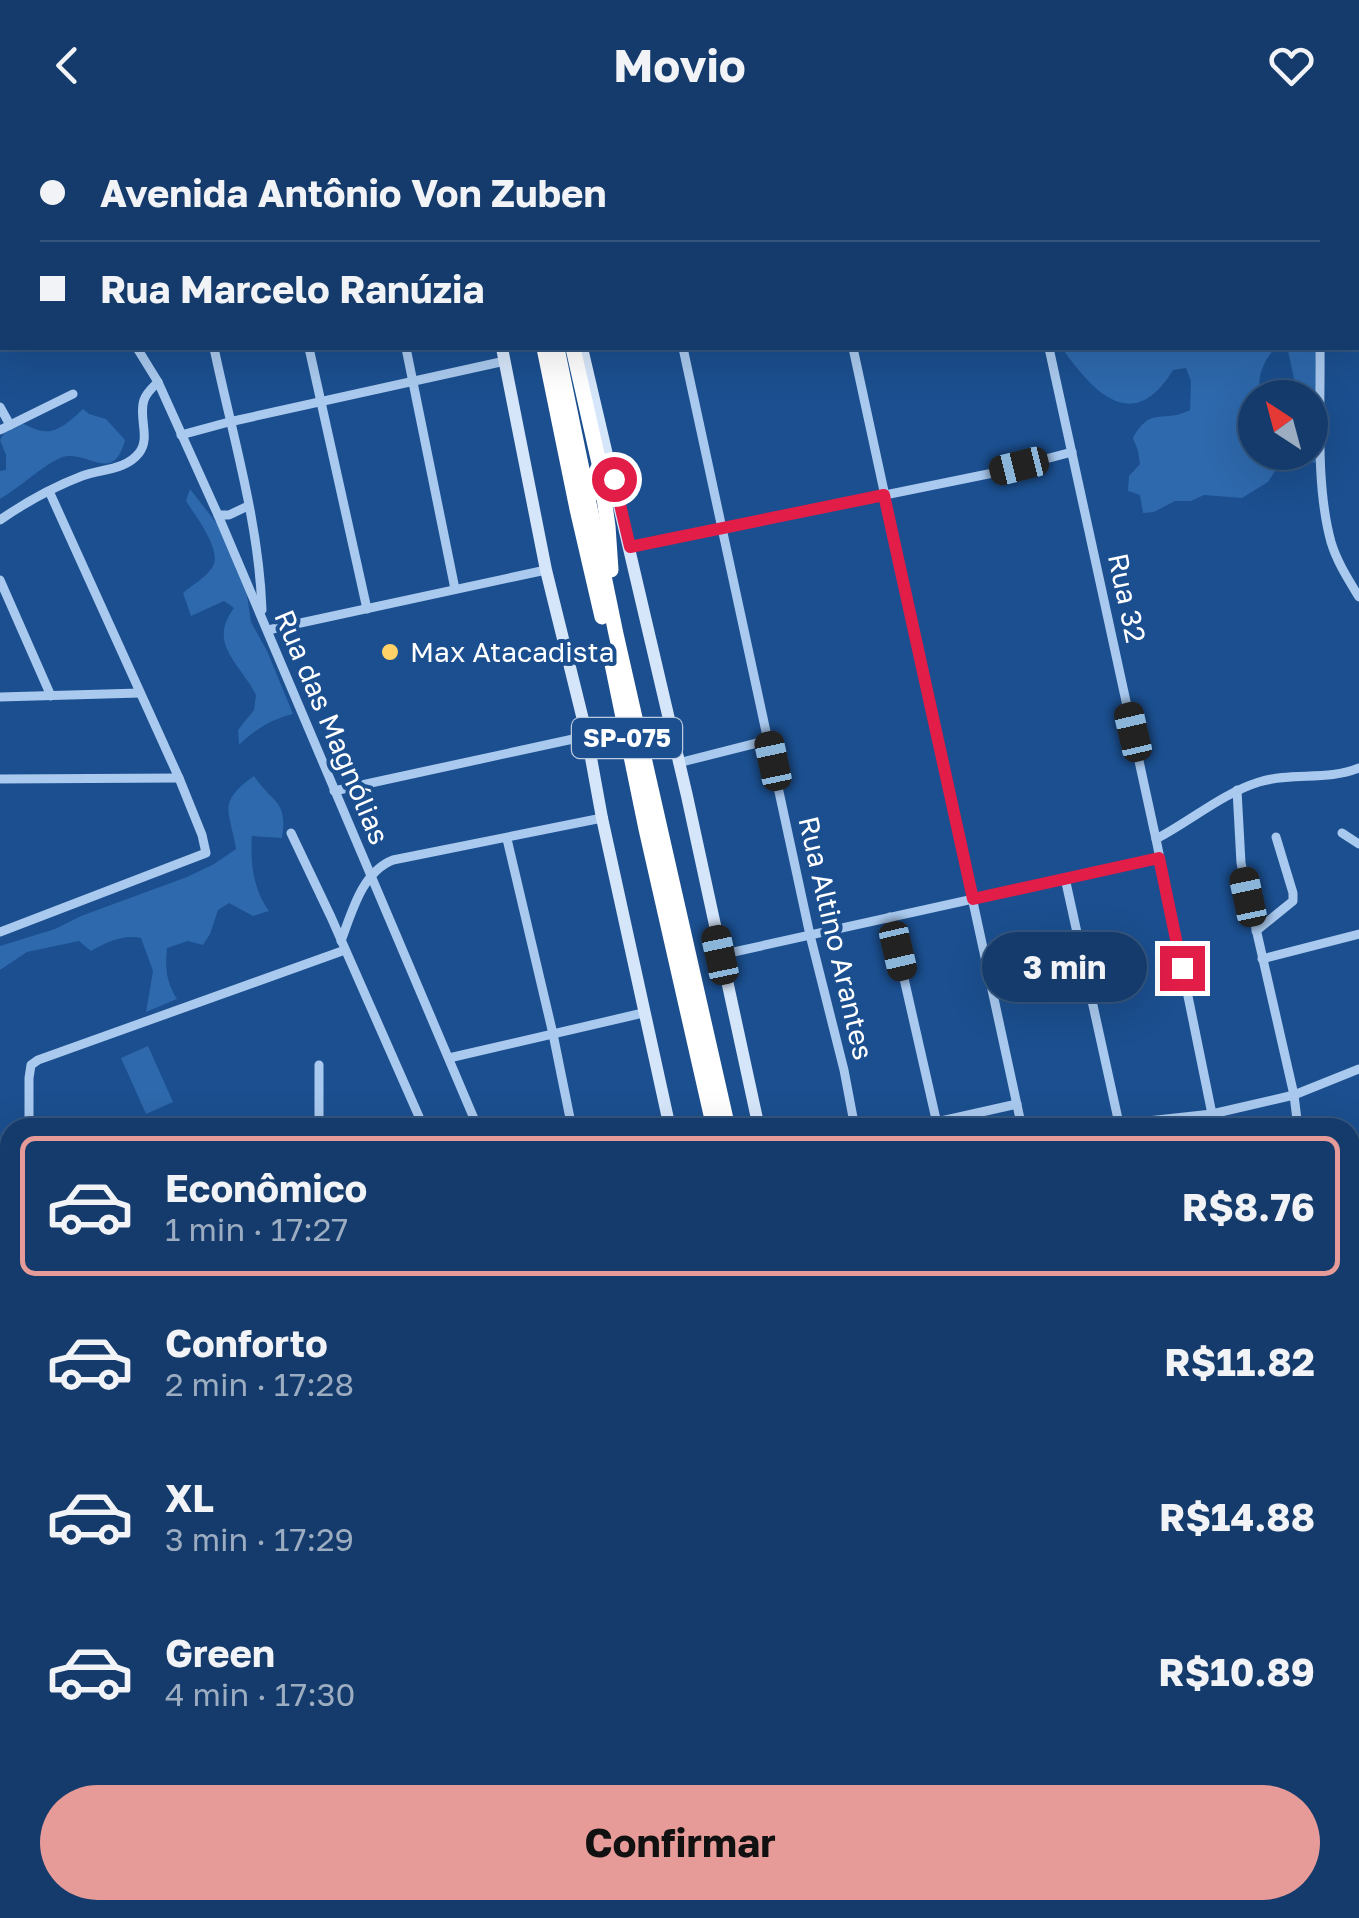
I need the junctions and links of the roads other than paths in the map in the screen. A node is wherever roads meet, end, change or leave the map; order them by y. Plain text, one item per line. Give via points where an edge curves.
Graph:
1 (138, 350) edge
2 (214, 350) edge
3 (309, 350) edge
4 (406, 350) edge
5 (534, 350) edge
6 (544, 350) edge
7 (557, 350) edge
8 (573, 350) edge
9 (582, 350) edge
10 (683, 350) edge
11 (854, 350) edge
12 (1049, 350) edge
13 (1320, 350) edge
14 (504, 354) edge
15 (413, 380) junction
16 (158, 382) junction
17 (552, 392) junction
18 (73, 394) dead end
19 (320, 402) junction
20 (0, 407) edge
21 (230, 422) junction
22 (5, 428) edge
23 (180, 435) junction
24 (1072, 452) junction
25 (49, 490) junction
26 (884, 495) junction
27 (248, 506) junction
28 (218, 516) junction
29 (0, 520) edge
30 (723, 528) junction
31 (630, 547) junction
32 (546, 570) junction
33 (0, 580) edge
34 (455, 588) junction
35 (1358, 592) edge
36 (367, 609) junction
37 (263, 619) junction
38 (268, 630) junction
39 (616, 634) junction
40 (140, 693) junction
41 (0, 696) edge
42 (52, 696) junction
43 (587, 736) junction
44 (768, 740) junction
45 (678, 763) junction
46 (1359, 768) edge
47 (178, 778) junction
48 (0, 779) edge
49 (334, 790) junction
50 (1237, 790) junction
51 (602, 818) junction
52 (290, 833) dead end
53 (1342, 834) dead end
54 (1276, 837) dead end
55 (507, 838) junction
56 (1156, 839) junction
57 (1359, 844) edge
58 (1159, 858) junction
59 (370, 877) junction
60 (1065, 878) junction
61 (973, 899) junction
62 (357, 900) junction
63 (331, 917) junction
64 (890, 917) junction
65 (1256, 931) junction
66 (0, 932) edge
67 (1359, 934) edge
68 (810, 935) junction
69 (343, 946) junction
70 (720, 955) junction
71 (1262, 959) junction
72 (644, 1013) junction
73 (553, 1034) junction
74 (450, 1058) junction
75 (319, 1065) dead end
76 (1359, 1068) edge
77 (1294, 1095) junction
78 (1017, 1104) junction
79 (1212, 1114) junction
80 (29, 1118) edge
81 (319, 1118) edge
82 (420, 1118) edge
83 (474, 1118) edge
84 (570, 1118) edge
85 (668, 1118) edge
86 (712, 1118) edge
87 (726, 1118) edge
88 (757, 1118) edge
89 (853, 1118) edge
90 (936, 1118) edge
91 (961, 1118) edge
92 (1020, 1118) edge
93 (1118, 1118) edge
94 (1181, 1118) edge
95 (1297, 1118) edge

1 - 16 street, Rua das Magnólias
2 - 21 street
3 - 19 street
4 - 15 street
5 - 17 highway
6 - 17 highway, SP-075
7 - 39 highway, SP-075
8 - 39 highway via 601,478
9 - 31 street
10 - 30 street, Rua Altino Arantes
11 - 26 street
12 - 24 street, Rua 32
13 - 35 street via 1325,515 1342,570
14 - 15 street
14 - 32 street
15 - 19 street
15 - 34 street
16 - 23 street, Rua das Magnólias
16 - 25 street via 145,396 142,450 134,458
17 - 86 highway, SP-075
18 - 22 street
19 - 21 street
19 - 36 street
20 - 22 street
21 - 23 street
21 - 27 street
23 - 28 street, Rua das Magnólias
24 - 26 street
24 - 56 street, Rua 32
25 - 29 street
25 - 40 street
26 - 30 street
26 - 61 street
27 - 28 street
27 - 37 street
28 - 37 street, Rua das Magnólias
30 - 31 street
30 - 44 street, Rua Altino Arantes
31 - 45 street
32 - 34 street
32 - 43 street
33 - 42 street
34 - 36 street
36 - 38 street
37 - 38 street, Rua das Magnólias
38 - 49 street, Rua das Magnólias
39 - 87 highway, SP-075
40 - 42 street
40 - 47 street
41 - 42 street
43 - 49 street
43 - 51 street
44 - 45 street
44 - 68 street, Rua Altino Arantes
45 - 70 street
46 - 50 street
47 - 48 street
47 - 66 street via 206,853
49 - 59 street, Rua das Magnólias
50 - 56 street
50 - 65 street via 1241,863
51 - 55 street
51 - 72 street
52 - 63 street
53 - 57 street
54 - 65 street via 1293,901
55 - 59 street via 393,860
55 - 73 street
56 - 58 street, Rua 32
58 - 60 street
58 - 79 street, Rua 32
59 - 62 street
59 - 74 street, Rua das Magnólias
60 - 61 street
60 - 93 street
61 - 64 street
61 - 78 street
62 - 63 street
62 - 69 street
63 - 69 street
64 - 68 street
64 - 90 street
65 - 71 street
67 - 71 street
68 - 70 street
68 - 89 street, Rua Altino Arantes
69 - 80 street via 38,1060 29,1078
69 - 82 street
70 - 88 street
71 - 77 street
72 - 73 street
72 - 85 street
73 - 74 street
73 - 84 street
74 - 83 street, Rua das Magnólias
75 - 81 street
76 - 77 street
77 - 79 street
77 - 95 street
78 - 91 street
78 - 92 street
79 - 94 street

